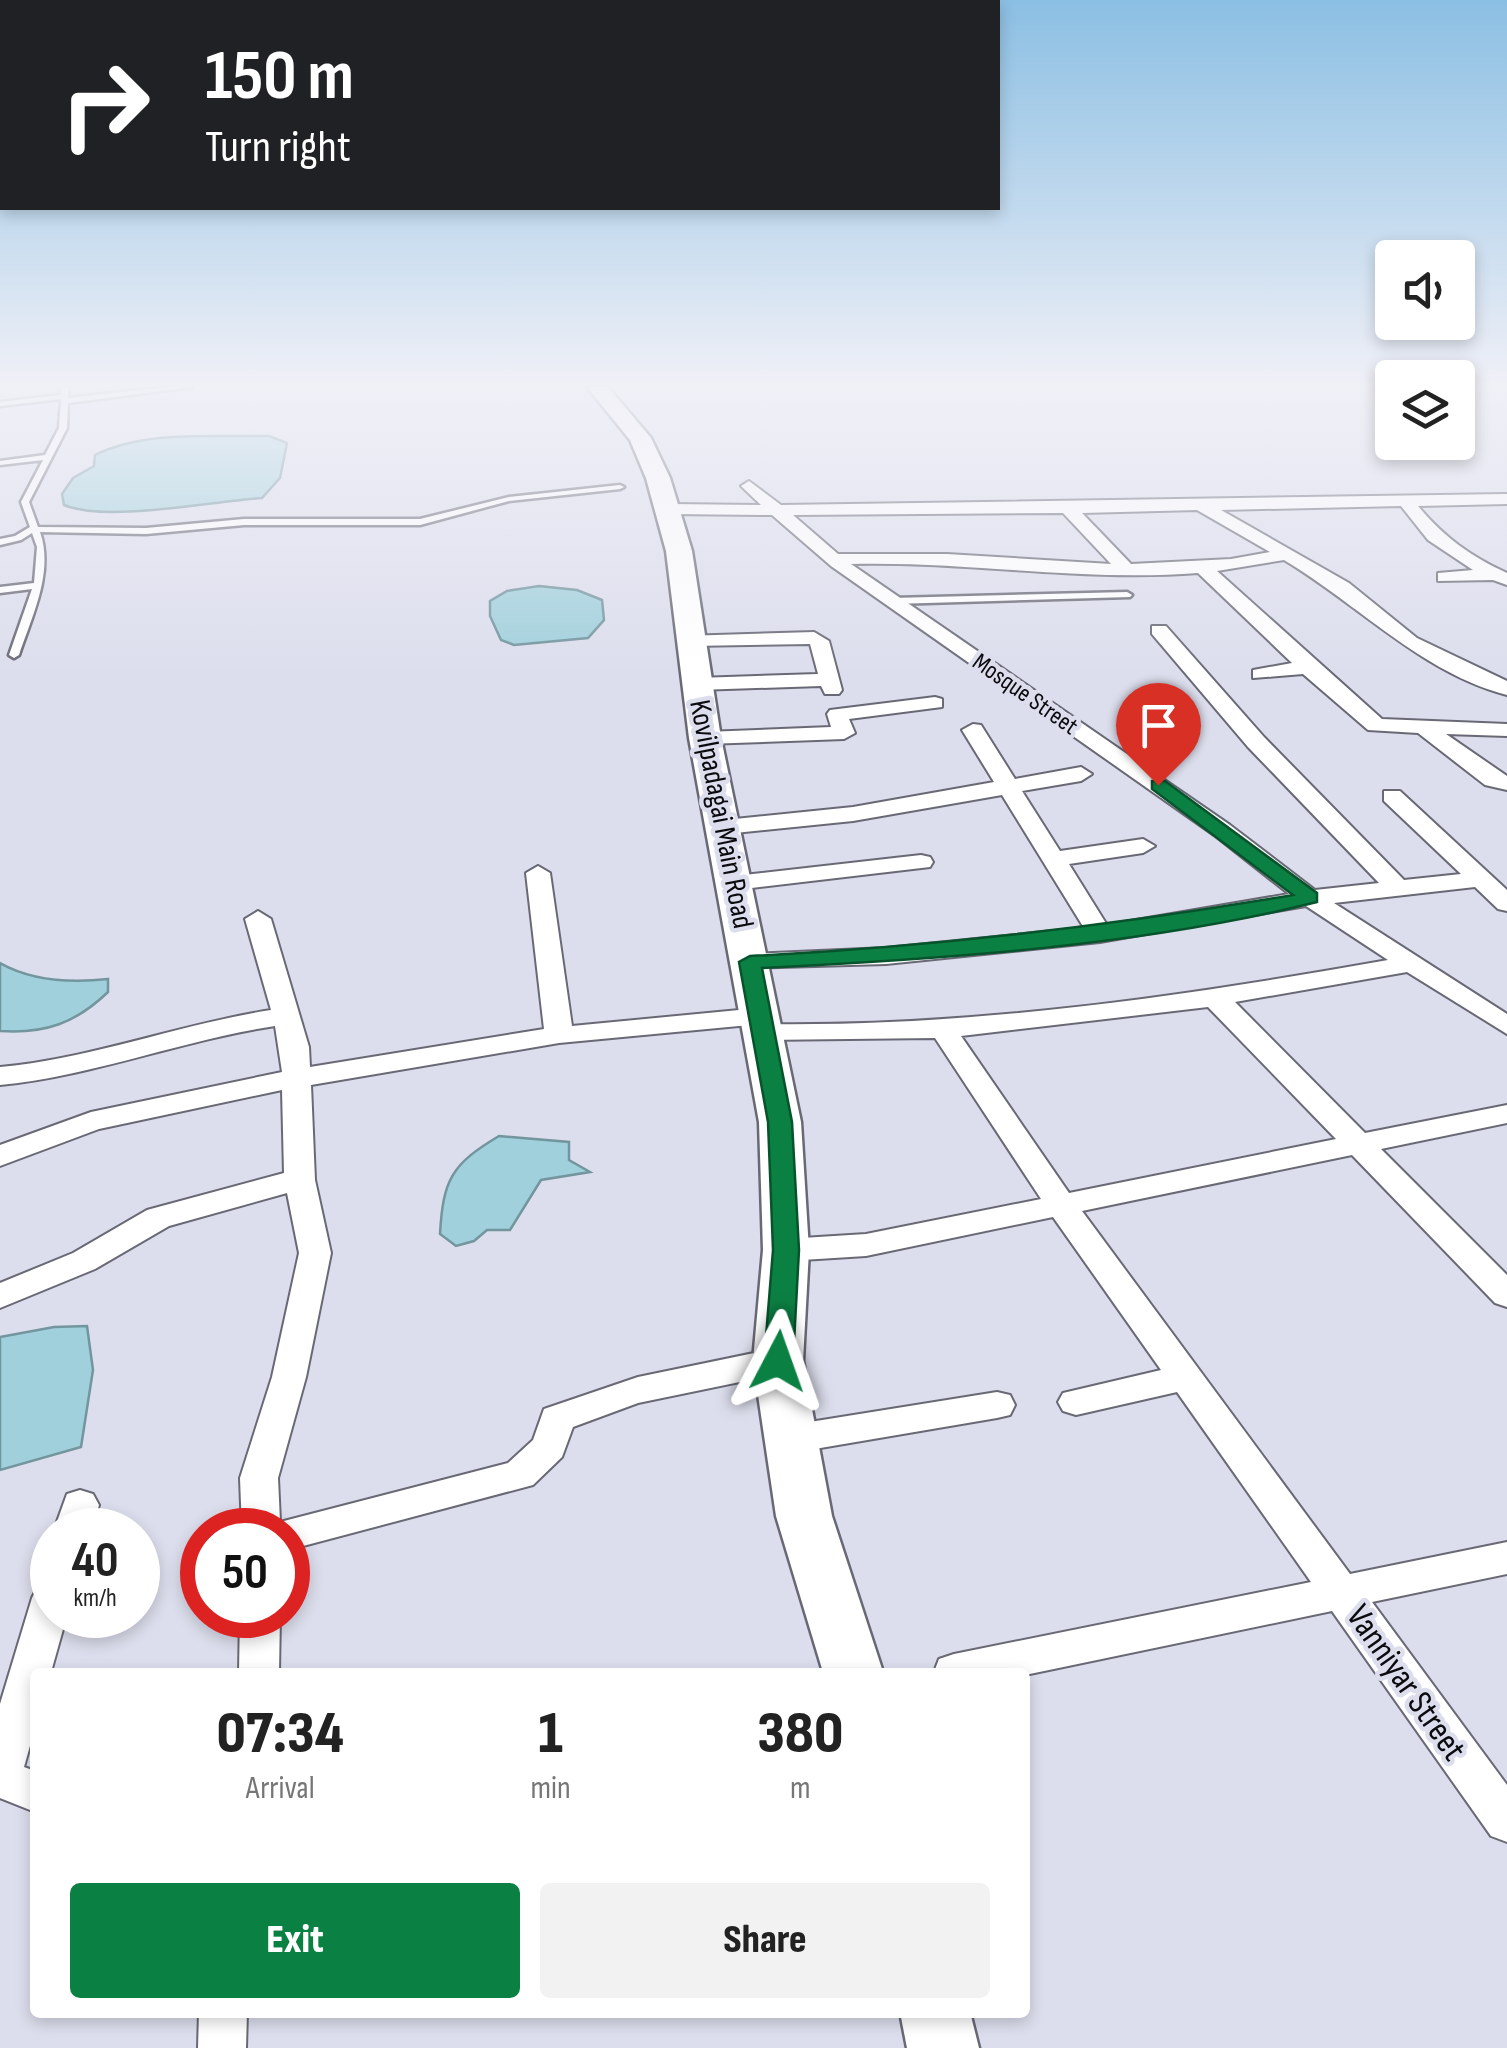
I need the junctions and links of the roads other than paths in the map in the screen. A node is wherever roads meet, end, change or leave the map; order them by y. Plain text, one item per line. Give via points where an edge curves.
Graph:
1 (36, 483) edge
2 (657, 483) edge
3 (750, 486) dead end
4 (620, 487) dead end
5 (1406, 502) junction
6 (1200, 505) junction
7 (1068, 508) junction
8 (1504, 508) edge
9 (667, 509) junction
10 (776, 512) junction
11 (32, 529) junction
12 (913, 536) dead end
13 (0, 542) edge
14 (1288, 554) junction
15 (834, 559) junction
16 (922, 565) junction
17 (1204, 568) junction
18 (1128, 572) junction
19 (1504, 576) edge
20 (1444, 577) dead end
21 (38, 585) junction
22 (0, 590) edge
23 (1127, 595) dead end
24 (893, 601) junction
25 (1159, 630) dead end
26 (690, 640) junction
27 (0, 651) edge
28 (1308, 667) junction
29 (1260, 674) dead end
30 (697, 684) junction
31 (1507, 689) edge
32 (936, 703) dead end
33 (1426, 729) junction
34 (974, 730) dead end
35 (1507, 730) edge
36 (705, 738) junction
37 (1081, 774) dead end
38 (1507, 782) edge
39 (1011, 788) junction
40 (1392, 796) dead end
41 (724, 827) junction
42 (1143, 846) dead end
43 (1054, 859) junction
44 (920, 862) dead end
45 (538, 873) dead end
46 (1480, 879) junction
47 (736, 883) junction
48 (1398, 888) junction
49 (1310, 898) junction
50 (1507, 904) edge
51 (258, 919) dead end
52 (1100, 934) junction
53 (750, 962) junction
54 (1408, 964) junction
55 (1216, 999) junction
56 (285, 1016) junction
57 (761, 1024) junction
58 (1507, 1026) edge
59 (944, 1031) junction
60 (560, 1034) junction
61 (0, 1076) edge
62 (299, 1078) junction
63 (1507, 1114) edge
64 (1358, 1145) junction
65 (0, 1156) edge
66 (300, 1180) junction
67 (1060, 1205) junction
68 (786, 1250) junction
69 (1507, 1294) edge
70 (0, 1296) edge
71 (778, 1361) junction
72 (1186, 1377) junction
73 (1076, 1402) dead end
74 (997, 1405) dead end
75 (791, 1439) junction
76 (260, 1508) edge
77 (310, 1529) edge
78 (1507, 1558) edge
79 (1342, 1591) junction
80 (40, 1638) edge
81 (260, 1638) edge
82 (32, 1668) edge
83 (259, 1668) edge
84 (851, 1668) edge
85 (973, 1668) edge
86 (30, 1673) edge
87 (0, 1776) edge
88 (30, 1790) edge
89 (1507, 1822) edge
90 (223, 2018) edge
91 (936, 2018) edge
92 (222, 2048) edge
93 (943, 2048) edge

1 - 11 lane via 25,502
2 - 9 main road, Kovilpadagai Main Road
3 - 10 street, Mosque Street
4 - 11 lane via 509,499 420,522
5 - 6 street
5 - 8 street via 1487,500
5 - 19 street via 1463,558
6 - 7 street
6 - 14 street
7 - 10 street
7 - 18 street
9 - 10 street
9 - 26 main road, Kovilpadagai Main Road
10 - 15 street, Mosque Street
11 - 13 lane
11 - 21 lane via 41,547
12 - 16 street
14 - 17 street
14 - 31 street via 1343,587 1410,642
15 - 16 street
15 - 24 street, Mosque Street
16 - 18 street
17 - 18 street
17 - 28 street
19 - 20 street
21 - 22 lane
21 - 27 lane via 15,652
23 - 24 lane
24 - 49 street, Mosque Street
25 - 48 street
26 - 30 main road, Kovilpadagai Main Road
26 - 30 street via 814,638 831,685
28 - 29 street
28 - 33 street via 1376,725
30 - 36 main road, Kovilpadagai Main Road
32 - 36 street via 838,714 844,733
33 - 35 street
33 - 38 street via 1493,780
34 - 39 street
36 - 41 main road, Kovilpadagai Main Road
37 - 39 street
39 - 41 street
39 - 43 street
40 - 46 street
41 - 47 main road, Kovilpadagai Main Road
42 - 43 street
43 - 52 street
44 - 47 street
45 - 60 street
46 - 48 street
46 - 50 street
47 - 53 main road, Kovilpadagai Main Road
48 - 49 street
49 - 52 street
49 - 54 street, Mosque Street
51 - 56 street
52 - 53 street
53 - 57 main road, Kovilpadagai Main Road
54 - 55 street
54 - 58 street, Mosque Street
55 - 59 street
55 - 64 street
56 - 61 street
56 - 62 street
57 - 59 street
57 - 60 street
57 - 68 main road, Kovilpadagai Main Road via 780,1122
59 - 67 street, Vanniyar Street
60 - 62 street
62 - 65 street via 91,1121
62 - 66 street
63 - 64 street
64 - 67 street
64 - 69 street
66 - 70 street via 158,1218 84,1262
66 - 76 street via 315,1254 259,1478
67 - 68 street via 866,1245
67 - 72 street, Vanniyar Street
68 - 71 main road, Kovilpadagai Main Road
71 - 75 main road, Kovilpadagai Main Road
71 - 77 street via 664,1382 588,1405 557,1419 549,1447 520,1475
72 - 73 street
72 - 79 street, Vanniyar Street
74 - 75 street
75 - 84 main road, Kovilpadagai Main Road via 804,1516
78 - 79 street
79 - 85 street
79 - 89 street, Vanniyar Street
80 - 82 street
81 - 83 street
86 - 87 street
87 - 88 street
90 - 92 street
91 - 93 main road

